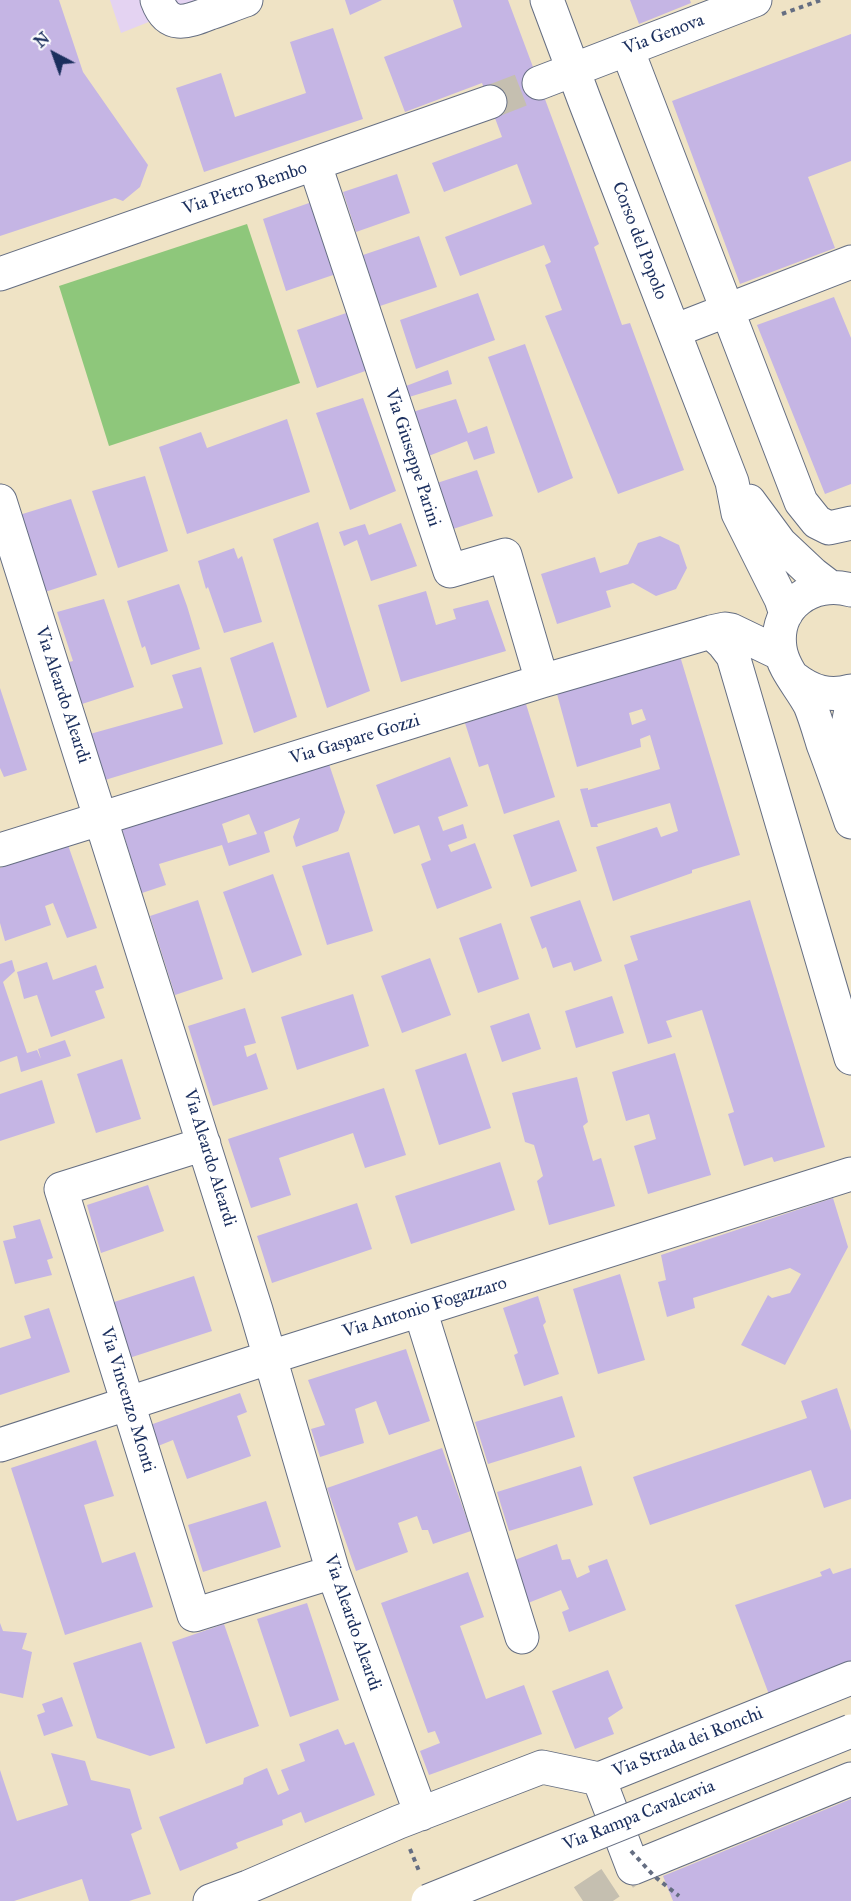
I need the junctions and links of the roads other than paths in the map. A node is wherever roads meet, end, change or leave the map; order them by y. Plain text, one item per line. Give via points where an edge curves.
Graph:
1 (157, 0) edge
2 (246, 0) edge
3 (547, 0) edge
4 (755, 0) edge
5 (627, 50) junction
6 (573, 71) junction
7 (539, 83) tunnel mouth
8 (490, 102) tunnel mouth
9 (315, 165) junction
10 (851, 262) edge
11 (0, 274) edge
12 (726, 311) junction
13 (674, 331) junction
14 (732, 482) junction
15 (0, 501) edge
16 (851, 523) edge
17 (846, 589) edge
18 (786, 614) junction
19 (711, 632) junction
20 (788, 666) junction
21 (542, 681) junction
22 (851, 691) edge
23 (851, 710) edge
24 (851, 759) edge
25 (102, 818) junction
26 (851, 822) edge
27 (0, 850) edge
28 (851, 1058) edge
29 (204, 1144) junction
30 (851, 1174) edge
31 (420, 1310) junction
32 (271, 1357) junction
33 (128, 1404) junction
34 (0, 1445) edge
35 (333, 1572) junction
36 (522, 1637) dead end
37 (851, 1678) edge
38 (851, 1731) edge
39 (599, 1779) junction
40 (851, 1779) edge
41 (414, 1827) junction
42 (423, 1886) edge
43 (210, 1901) edge

1 - 2 street via 171,19 186,23
3 - 6 street, Corso del Popolo
4 - 5 street, Via Genova
5 - 6 street, Via Genova
5 - 12 street
6 - 7 street
6 - 13 street, Corso del Popolo
8 - 9 street, Via Pietro Bembo
9 - 11 street, Via Pietro Bembo
9 - 21 street, Via Giuseppe Parini via 450,571 505,555
10 - 12 street
12 - 13 street
12 - 16 street via 801,502 817,522 829,528
13 - 14 street, Corso del Popolo
14 - 17 street, Corso del Popolo via 780,543 813,574
14 - 18 street, Corso del Popolo via 738,513
15 - 25 street, Via Aleardo Aleardi
17 - 18 street, Corso del Popolo via 813,590 797,600
18 - 20 street via 780,634
19 - 20 street via 731,630
19 - 21 street, Via Gaspare Gozzi
19 - 28 street via 733,656
20 - 22 street via 805,686 817,692
20 - 26 street via 810,706
21 - 25 street, Via Gaspare Gozzi
23 - 24 street via 846,746
25 - 27 street, Via Gaspare Gozzi
25 - 29 street, Via Aleardo Aleardi
29 - 32 street, Via Aleardo Aleardi
29 - 33 street, Via Vincenzo Monti via 61,1189
30 - 31 street, Via Antonio Fogazzaro
31 - 32 street, Via Antonio Fogazzaro
31 - 36 street
32 - 33 street, Via Antonio Fogazzaro
32 - 35 street, Via Aleardo Aleardi
33 - 34 street, Via Antonio Fogazzaro
33 - 35 street, Via Vincenzo Monti via 194,1615
35 - 41 street, Via Aleardo Aleardi
37 - 39 street, Via Strada dei Ronchi
38 - 42 street, Via Rampa Cavalcavia, bridge
39 - 40 street via 632,1860
39 - 41 street, Via Strada dei Ronchi via 542,1767
41 - 43 street

